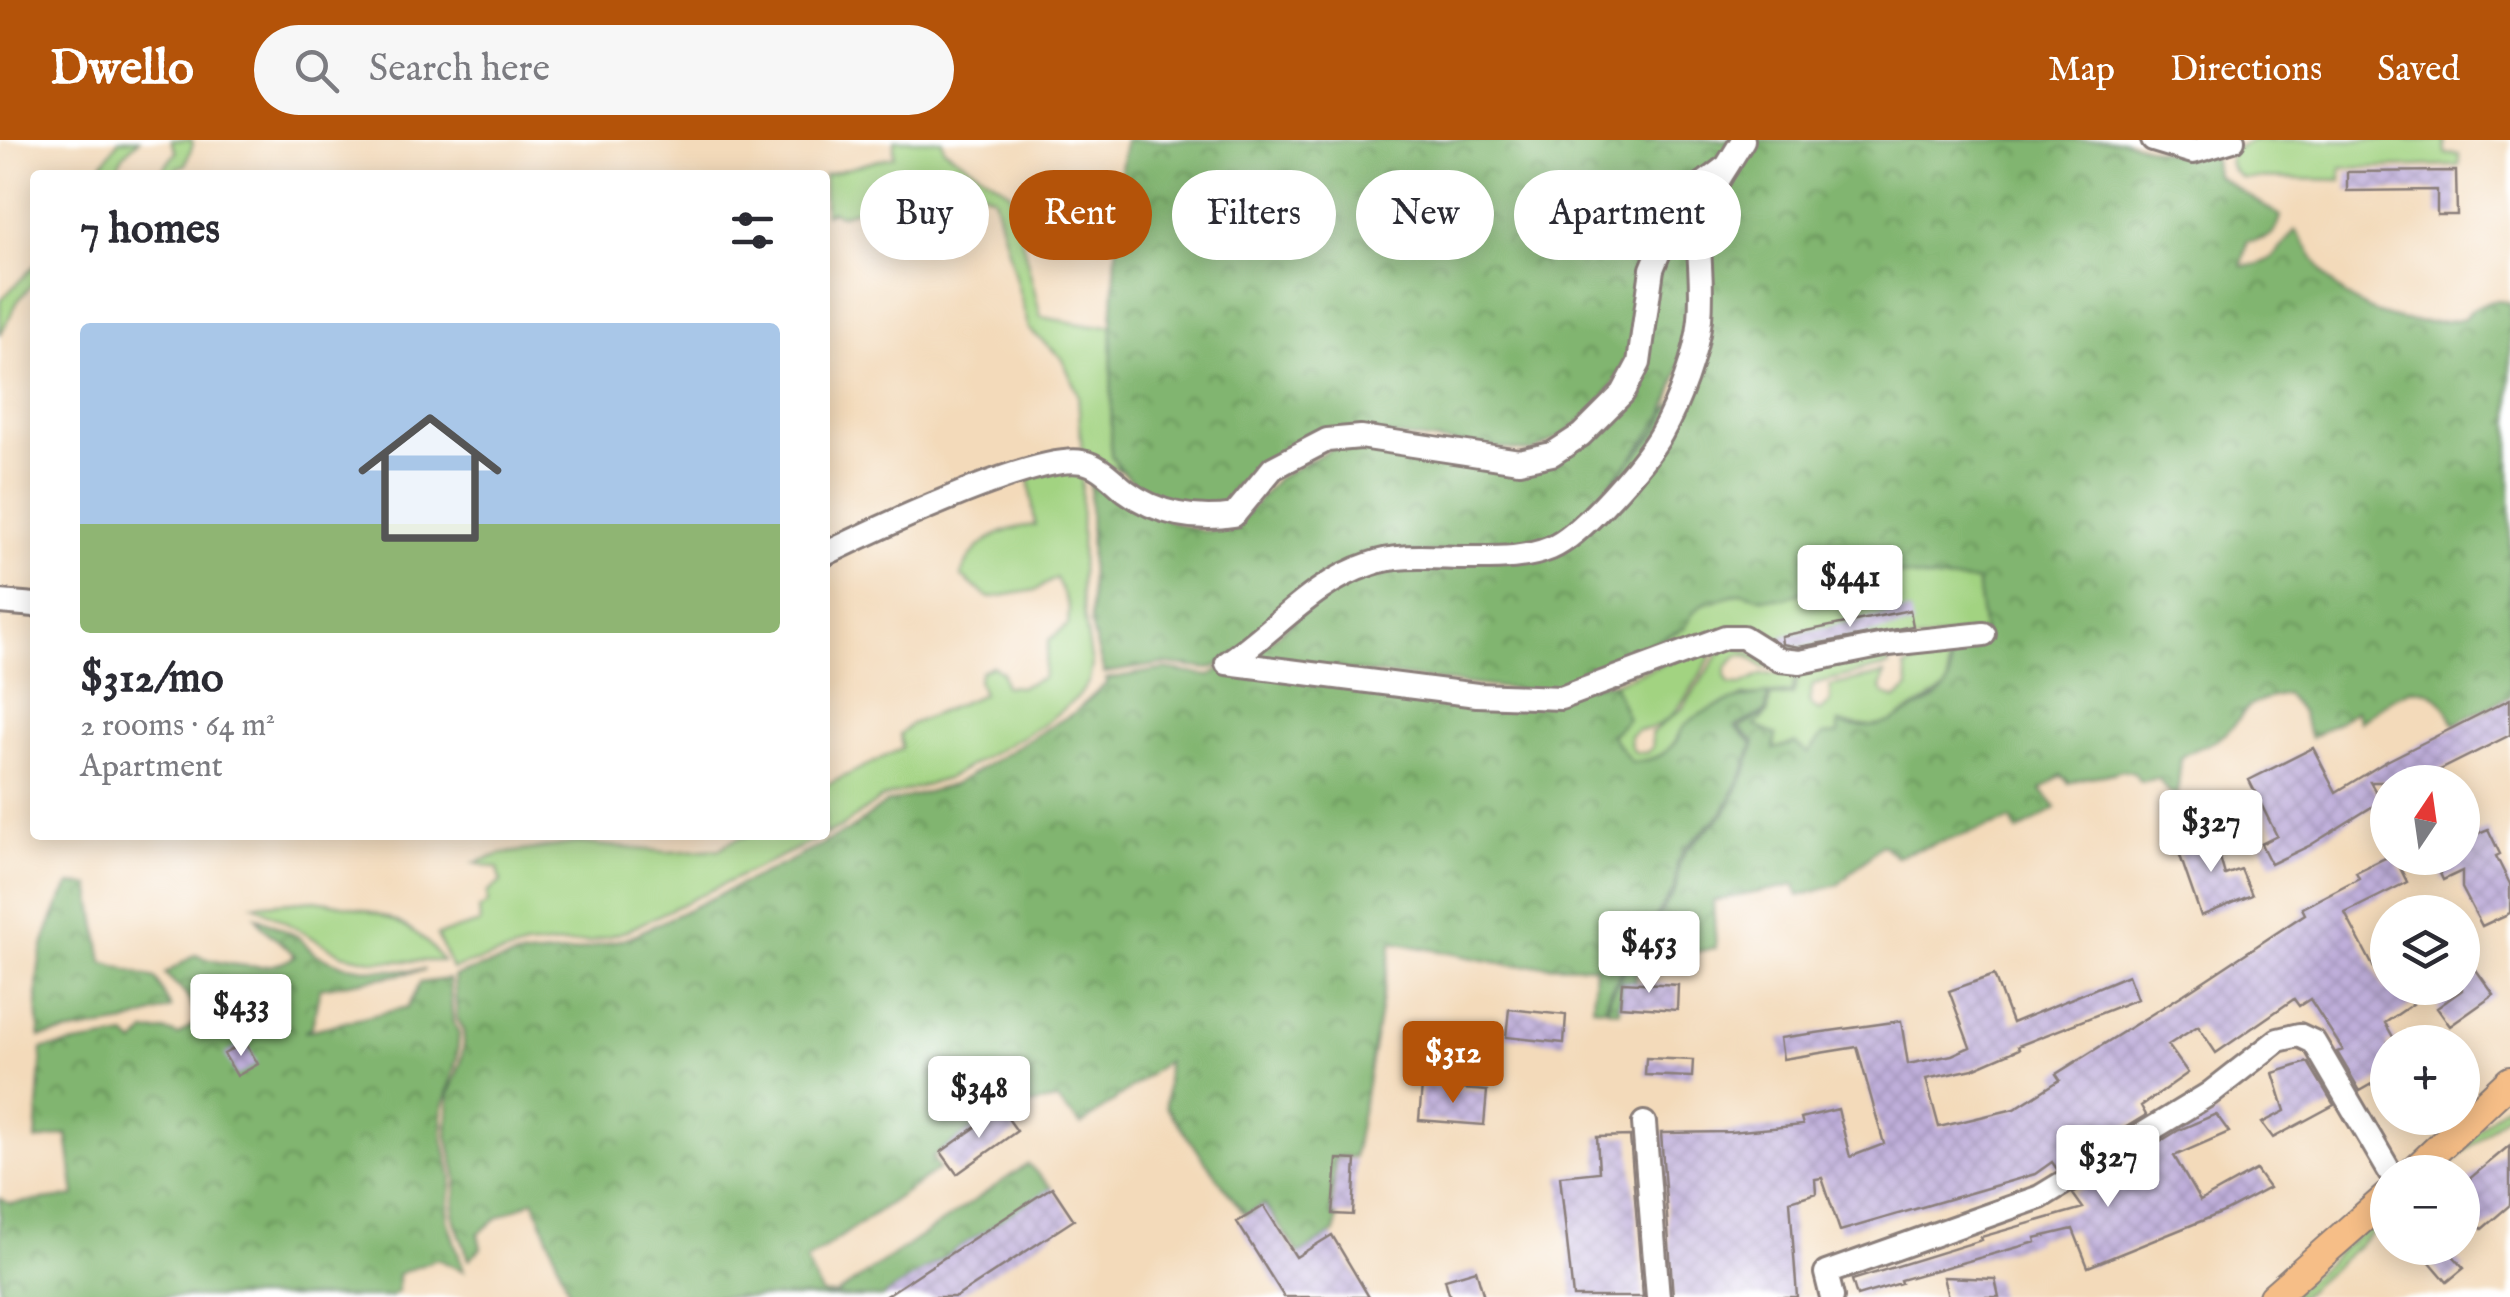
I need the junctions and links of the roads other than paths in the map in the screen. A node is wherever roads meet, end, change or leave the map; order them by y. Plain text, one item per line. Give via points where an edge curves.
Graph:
1 (1743, 140) edge
2 (2153, 140) edge
3 (2233, 140) edge
4 (1727, 166) junction
5 (830, 552) edge
6 (0, 602) edge
7 (30, 605) edge
8 (1984, 634) dead end
9 (2510, 1081) edge
10 (1644, 1123) dead end
11 (2380, 1155) edge
12 (2431, 1155) edge
13 (2370, 1212) edge
14 (1658, 1297) edge
15 (1832, 1297) edge
16 (2273, 1297) edge

1 - 4 street
2 - 3 street via 2194,152
4 - 5 street via 1690,194 1662,240 1639,363 1623,394 1552,454 1494,460 1361,438 1327,440 1273,468 1234,515 1207,519 1154,506 1086,462 1064,460
4 - 8 street via 1697,233 1700,319 1693,357 1662,432 1596,510 1556,546 1532,555 1391,559 1343,574 1228,663 1478,695 1560,698 1725,638 1742,638 1780,660 1800,662
6 - 7 street
9 - 12 main road
10 - 14 street
11 - 15 street via 2314,1042 2299,1034 2278,1040 2209,1094 2040,1197 1826,1273
13 - 16 main road

